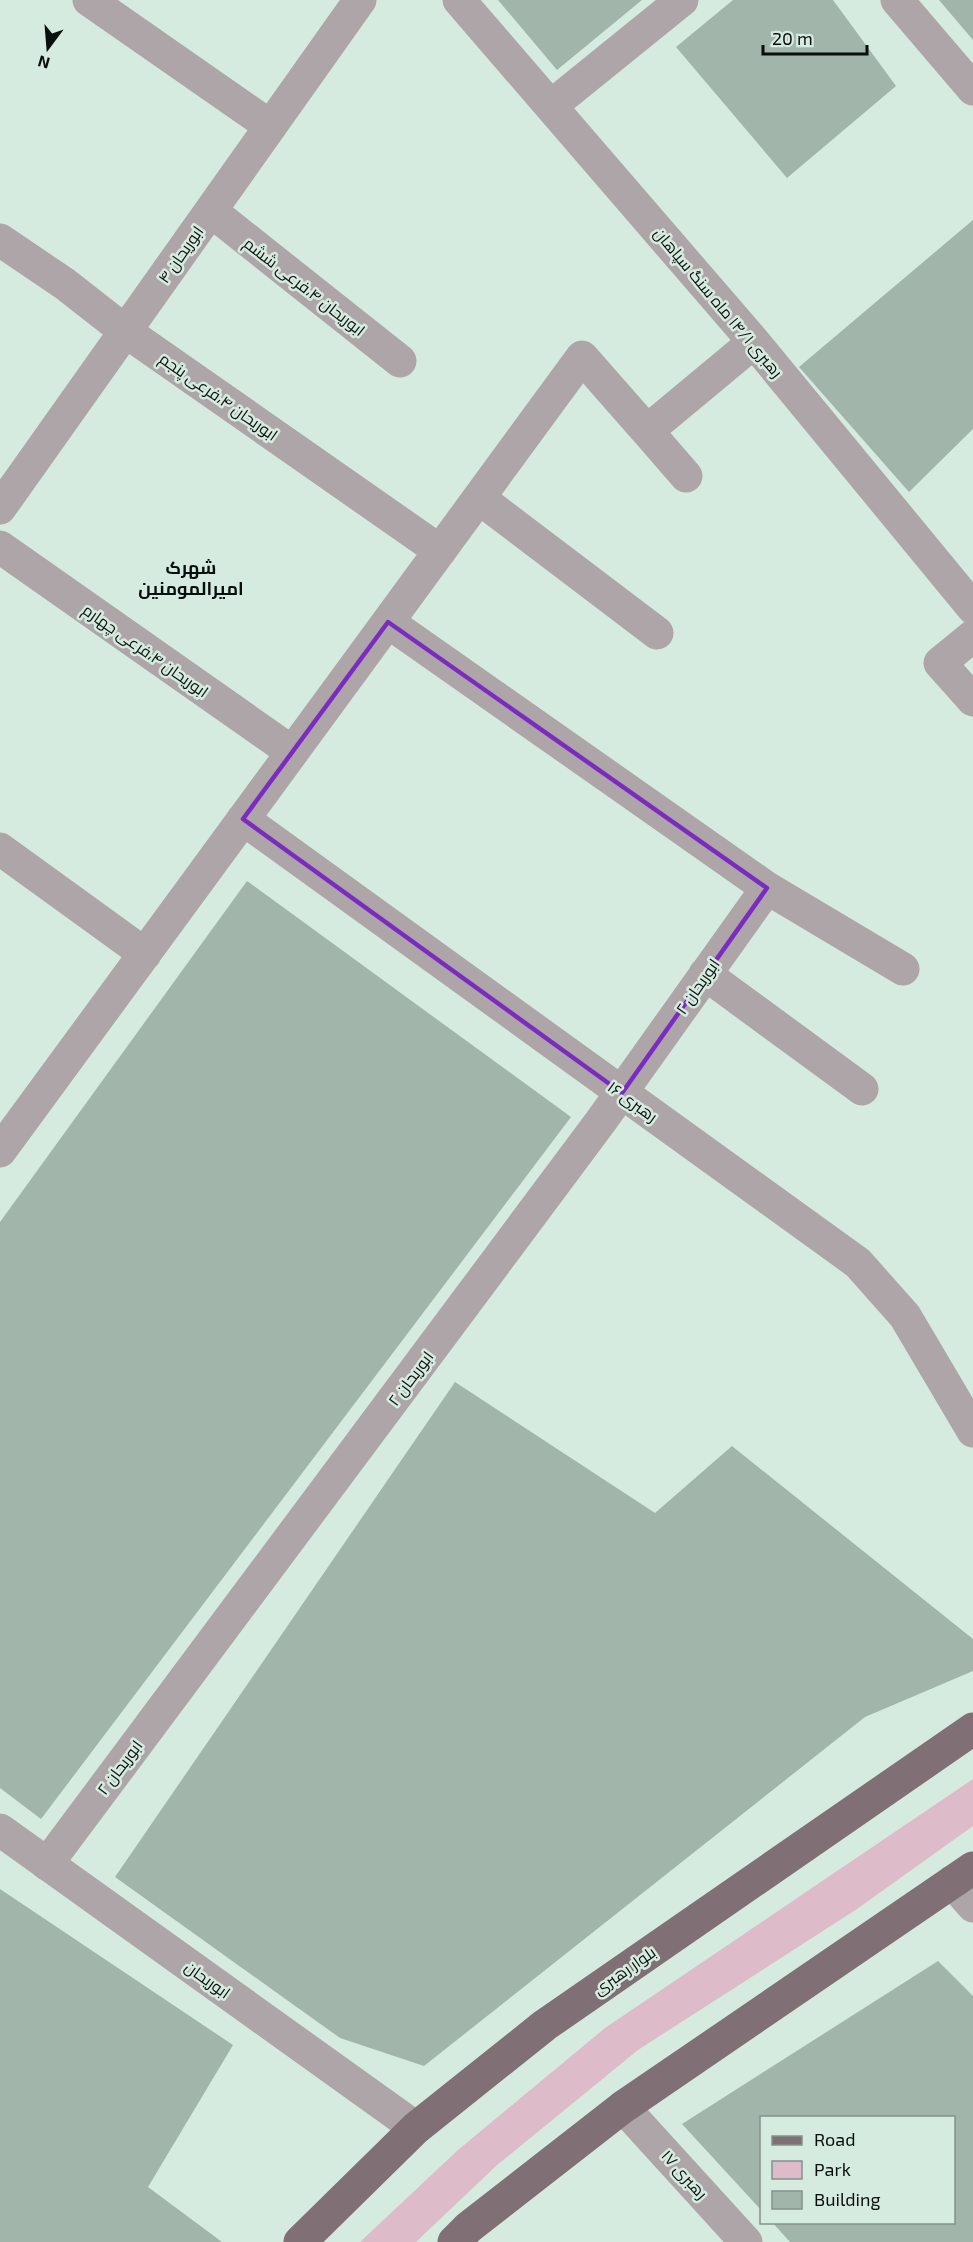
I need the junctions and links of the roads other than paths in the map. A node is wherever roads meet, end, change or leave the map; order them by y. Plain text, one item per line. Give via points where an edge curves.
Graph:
1 (89, 0) edge
2 (360, 0) edge
3 (459, 0) edge
4 (682, 0) edge
5 (897, 0) edge
6 (973, 89) edge
7 (551, 106) junction
8 (270, 126) junction
9 (211, 211) junction
10 (0, 240) edge
11 (125, 331) junction
12 (754, 342) junction
13 (400, 361) dead end
14 (647, 430) junction
15 (686, 476) dead end
16 (479, 498) junction
17 (0, 508) edge
18 (0, 547) edge
19 (440, 551) junction
20 (973, 608) edge
21 (388, 622) junction
22 (657, 633) dead end
23 (973, 636) edge
24 (973, 700) edge
25 (292, 752) junction
26 (243, 819) junction
27 (0, 849) edge
28 (767, 888) junction
29 (145, 954) junction
30 (903, 969) dead end
31 (705, 974) junction
32 (862, 1089) dead end
33 (622, 1093) junction
34 (0, 1150) edge
35 (973, 1431) edge
36 (973, 1729) edge
37 (0, 1830) edge
38 (47, 1864) junction
39 (966, 1885) edge
40 (623, 2107) junction
41 (416, 2128) junction
42 (300, 2242) edge
43 (454, 2242) edge
44 (746, 2242) edge

1 - 8 street
2 - 8 street, ابوریحان ۴
3 - 7 street, رهبری ۱۴/۱ ماه سنگ سپاهان
4 - 7 street
5 - 6 street
7 - 12 street, رهبری ۱۴/۱ ماه سنگ سپاهان
8 - 9 street, ابوریحان ۴
9 - 11 street, ابوریحان ۴
9 - 13 street, ابوریحان ۴،فرعی ششم
10 - 11 street, ابوریحان ۴،فرعی پنجم
11 - 17 street, ابوریحان ۴
11 - 19 street, ابوریحان ۴،فرعی پنجم
12 - 14 street
12 - 20 street, رهبری ۱۴/۱ ماه سنگ سپاهان
14 - 15 street
14 - 16 street via 582,357
16 - 19 street
16 - 22 street
18 - 25 street, ابوریحان ۴،فرعی چهارم
19 - 21 street
21 - 25 street
21 - 28 street
23 - 24 street via 940,663
25 - 26 street
26 - 29 street
26 - 33 street, رهبری ۱۶
27 - 29 street
28 - 30 street
28 - 31 street, ابوریحان ۲
29 - 34 street
31 - 32 street
31 - 33 street, ابوریحان ۲
33 - 35 street, رهبری ۱۶ via 858,1263 905,1316
33 - 38 street, ابوریحان ۲
36 - 41 main road, بلوار رهبری via 545,2025
37 - 38 street, ابوریحان
38 - 41 street, ابوریحان
39 - 40 main road
40 - 43 main road
40 - 44 street, رهبری ۱۷
41 - 42 main road, بلوار رهبری

